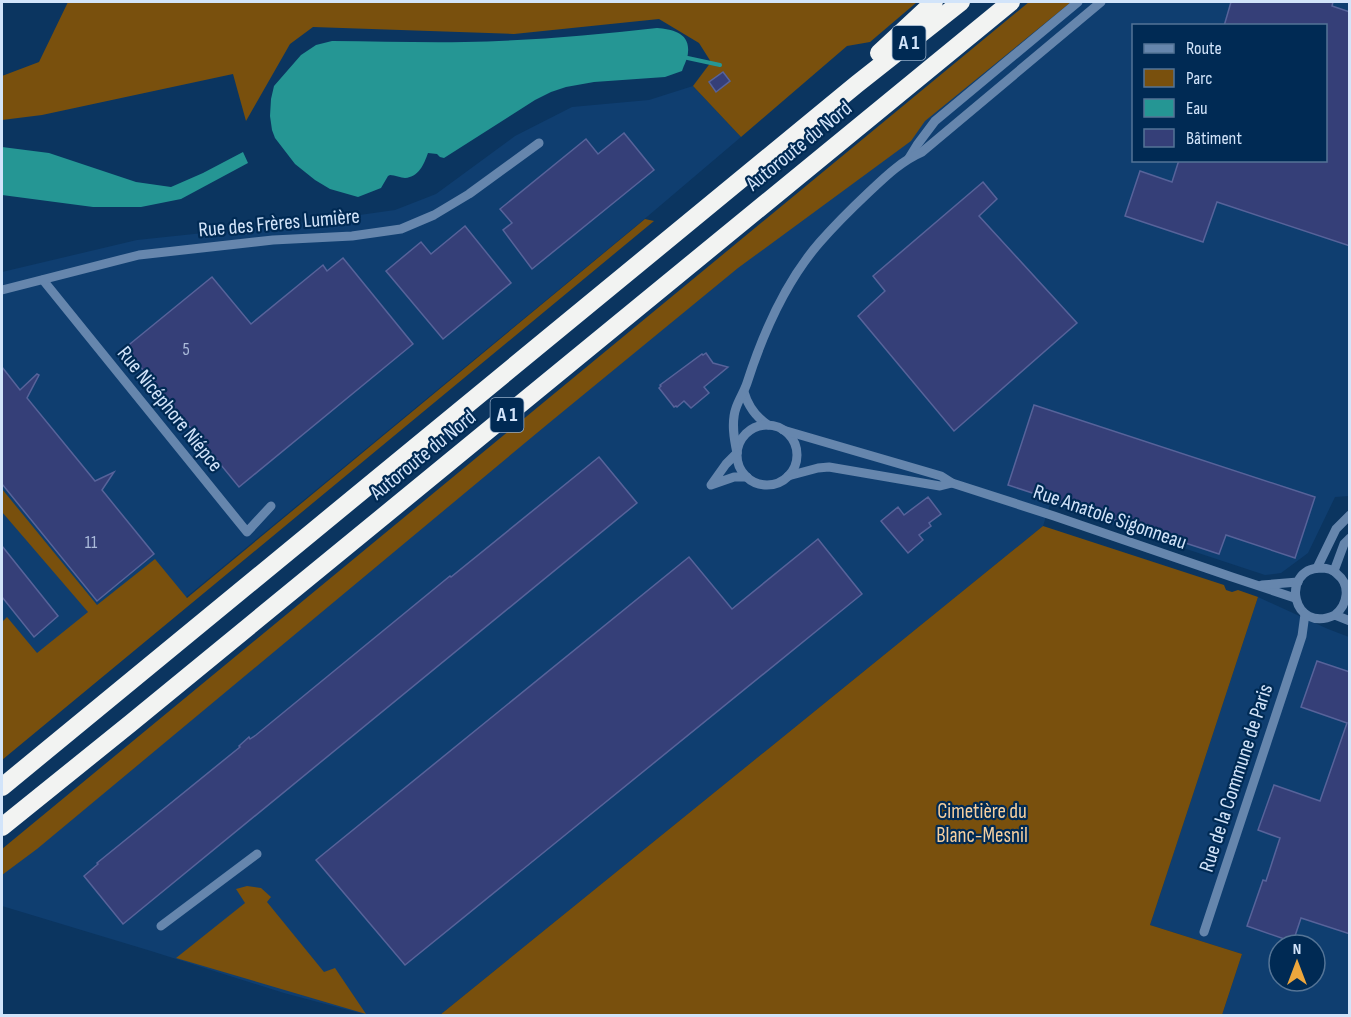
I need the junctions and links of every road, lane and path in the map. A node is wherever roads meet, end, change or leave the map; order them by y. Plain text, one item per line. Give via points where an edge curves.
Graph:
1 (934, 2) edge
2 (961, 2) edge
3 (1011, 2) edge
4 (1078, 2) edge
5 (1101, 2) edge
6 (986, 77) junction
7 (857, 84) junction
8 (997, 89) junction
9 (955, 104) junction
10 (966, 115) junction
11 (539, 143) dead end
12 (909, 158) junction
13 (43, 280) junction
14 (2, 290) edge
15 (744, 392) junction
16 (768, 425) junction
17 (783, 430) junction
18 (737, 453) junction
19 (788, 476) junction
20 (747, 477) junction
21 (952, 483) junction
22 (271, 506) dead end
23 (1350, 515) edge
24 (1350, 538) edge
25 (1317, 568) junction
26 (1334, 571) junction
27 (1298, 582) junction
28 (1257, 586) junction
29 (1295, 598) junction
30 (1348, 602) edge
31 (1305, 614) junction
32 (1335, 615) junction
33 (1322, 619) junction
34 (1350, 621) edge
35 (1302, 636) junction
36 (2, 787) edge
37 (2, 827) edge
38 (257, 854) dead end
39 (161, 926) dead end
40 (1204, 932) dead end

1 - 7 highway via 877,55
2 - 7 highway, Autoroute du Nord / A 1
3 - 37 highway, Autoroute du Nord / A 1
4 - 6 street
5 - 8 street
6 - 8 street
6 - 9 street
7 - 36 highway, Autoroute du Nord / A 1
8 - 10 street
9 - 10 street
9 - 12 street via 935,121
10 - 12 street via 922,152
11 - 13 street, Rue des Frères Lumière via 469,194 400,229 139,255
12 - 15 street via 846,213 806,260 775,311
13 - 14 street, Rue des Frères Lumière
13 - 22 street, Rue Nicéphore Niépce via 247,532
15 - 16 street via 760,420
15 - 18 street via 735,409 733,437
16 - 17 street
16 - 18 street via 744,436
17 - 19 street via 797,452
17 - 21 street, Rue Anatole Sigonneau via 941,476
18 - 20 street
18 - 20 street via 711,485
19 - 20 street via 772,485
19 - 21 street, Rue Anatole Sigonneau via 829,467 940,486
21 - 28 street, Rue Anatole Sigonneau
23 - 25 street via 1336,529
24 - 26 street
25 - 26 street
25 - 27 street via 1302,575
26 - 30 street via 1346,587
27 - 28 street, Rue Anatole Sigonneau
27 - 29 street
28 - 29 street, Rue Anatole Sigonneau
29 - 31 street
30 - 32 street
31 - 33 street
31 - 35 street, Rue de la Commune de Paris
32 - 33 street
32 - 34 street
33 - 35 street
35 - 40 street, Rue de la Commune de Paris
38 - 39 street

